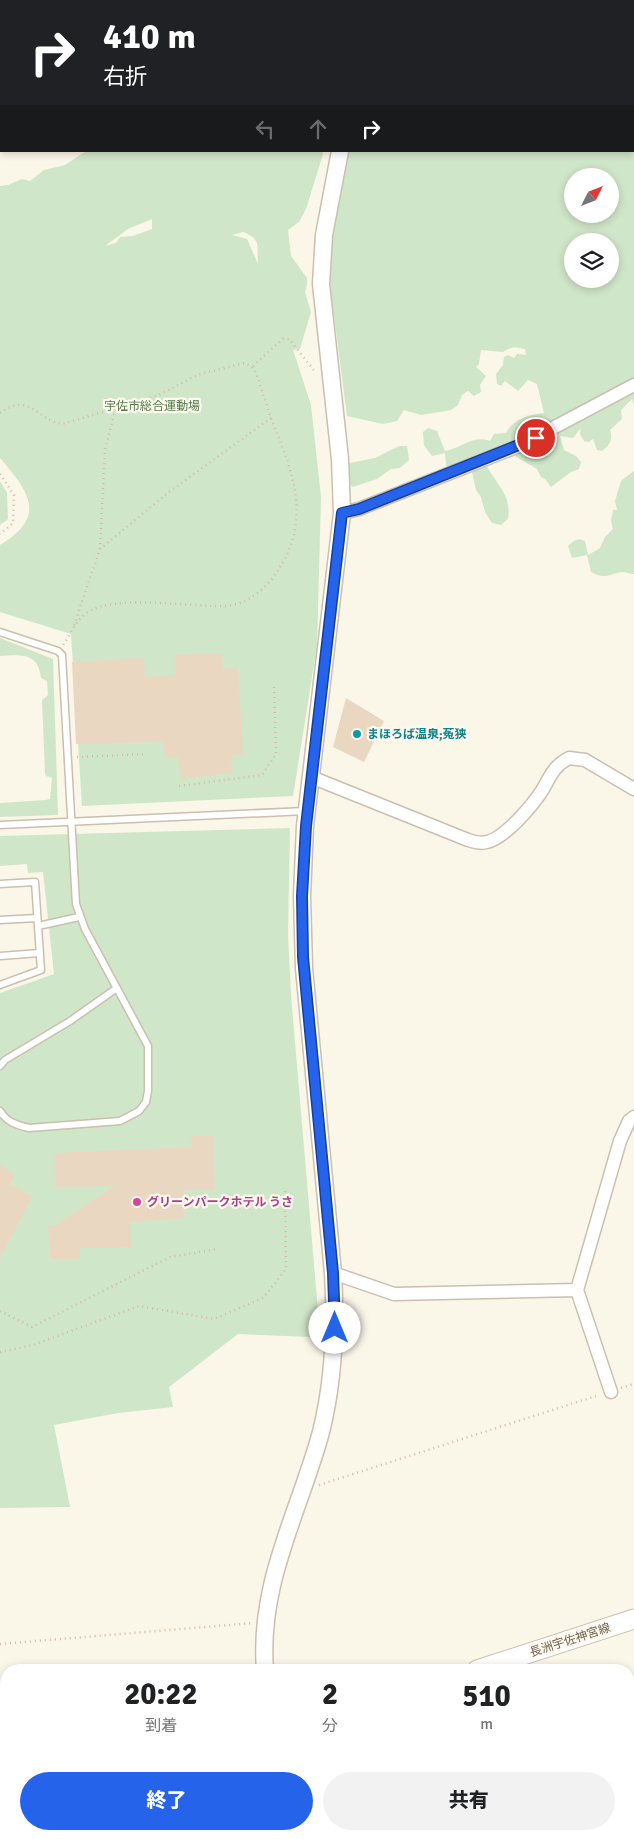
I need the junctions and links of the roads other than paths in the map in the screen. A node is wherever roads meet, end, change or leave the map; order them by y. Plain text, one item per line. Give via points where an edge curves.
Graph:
1 (340, 152) edge
2 (634, 385) edge
3 (342, 513) junction
4 (0, 632) edge
5 (311, 777) junction
6 (634, 789) edge
7 (307, 811) junction
8 (71, 822) junction
9 (0, 824) edge
10 (0, 884) edge
11 (79, 916) junction
12 (37, 918) junction
13 (0, 920) edge
14 (38, 926) junction
15 (40, 953) junction
16 (0, 956) edge
17 (0, 985) edge
18 (116, 988) junction
19 (0, 1066) edge
20 (0, 1111) edge
21 (634, 1117) edge
22 (333, 1273) junction
23 (577, 1290) junction
24 (610, 1392) road end
25 (634, 1619) edge
26 (265, 1664) edge
27 (495, 1664) edge

1 - 3 street via 320,264 322,313 340,459
2 - 3 street via 519,446
3 - 5 street
4 - 8 lane via 62,654
5 - 6 street via 468,840 483,843 494,840 524,814 553,769 569,758 585,760
5 - 7 street
7 - 8 lane
7 - 22 street via 302,865 303,946
8 - 9 lane
8 - 11 lane
10 - 12 lane via 35,882
11 - 14 lane
11 - 18 lane
12 - 13 lane
12 - 14 lane
14 - 15 lane
15 - 16 lane
15 - 17 lane via 41,970
18 - 19 lane
18 - 20 lane via 148,1046 148,1091 146,1102 139,1111 120,1121 29,1128 15,1124
21 - 23 street via 620,1141
22 - 23 street via 394,1294
22 - 26 street via 335,1328 331,1376 320,1432 275,1571 265,1622
23 - 24 street
25 - 27 main road, 長洲宇佐神宮線

